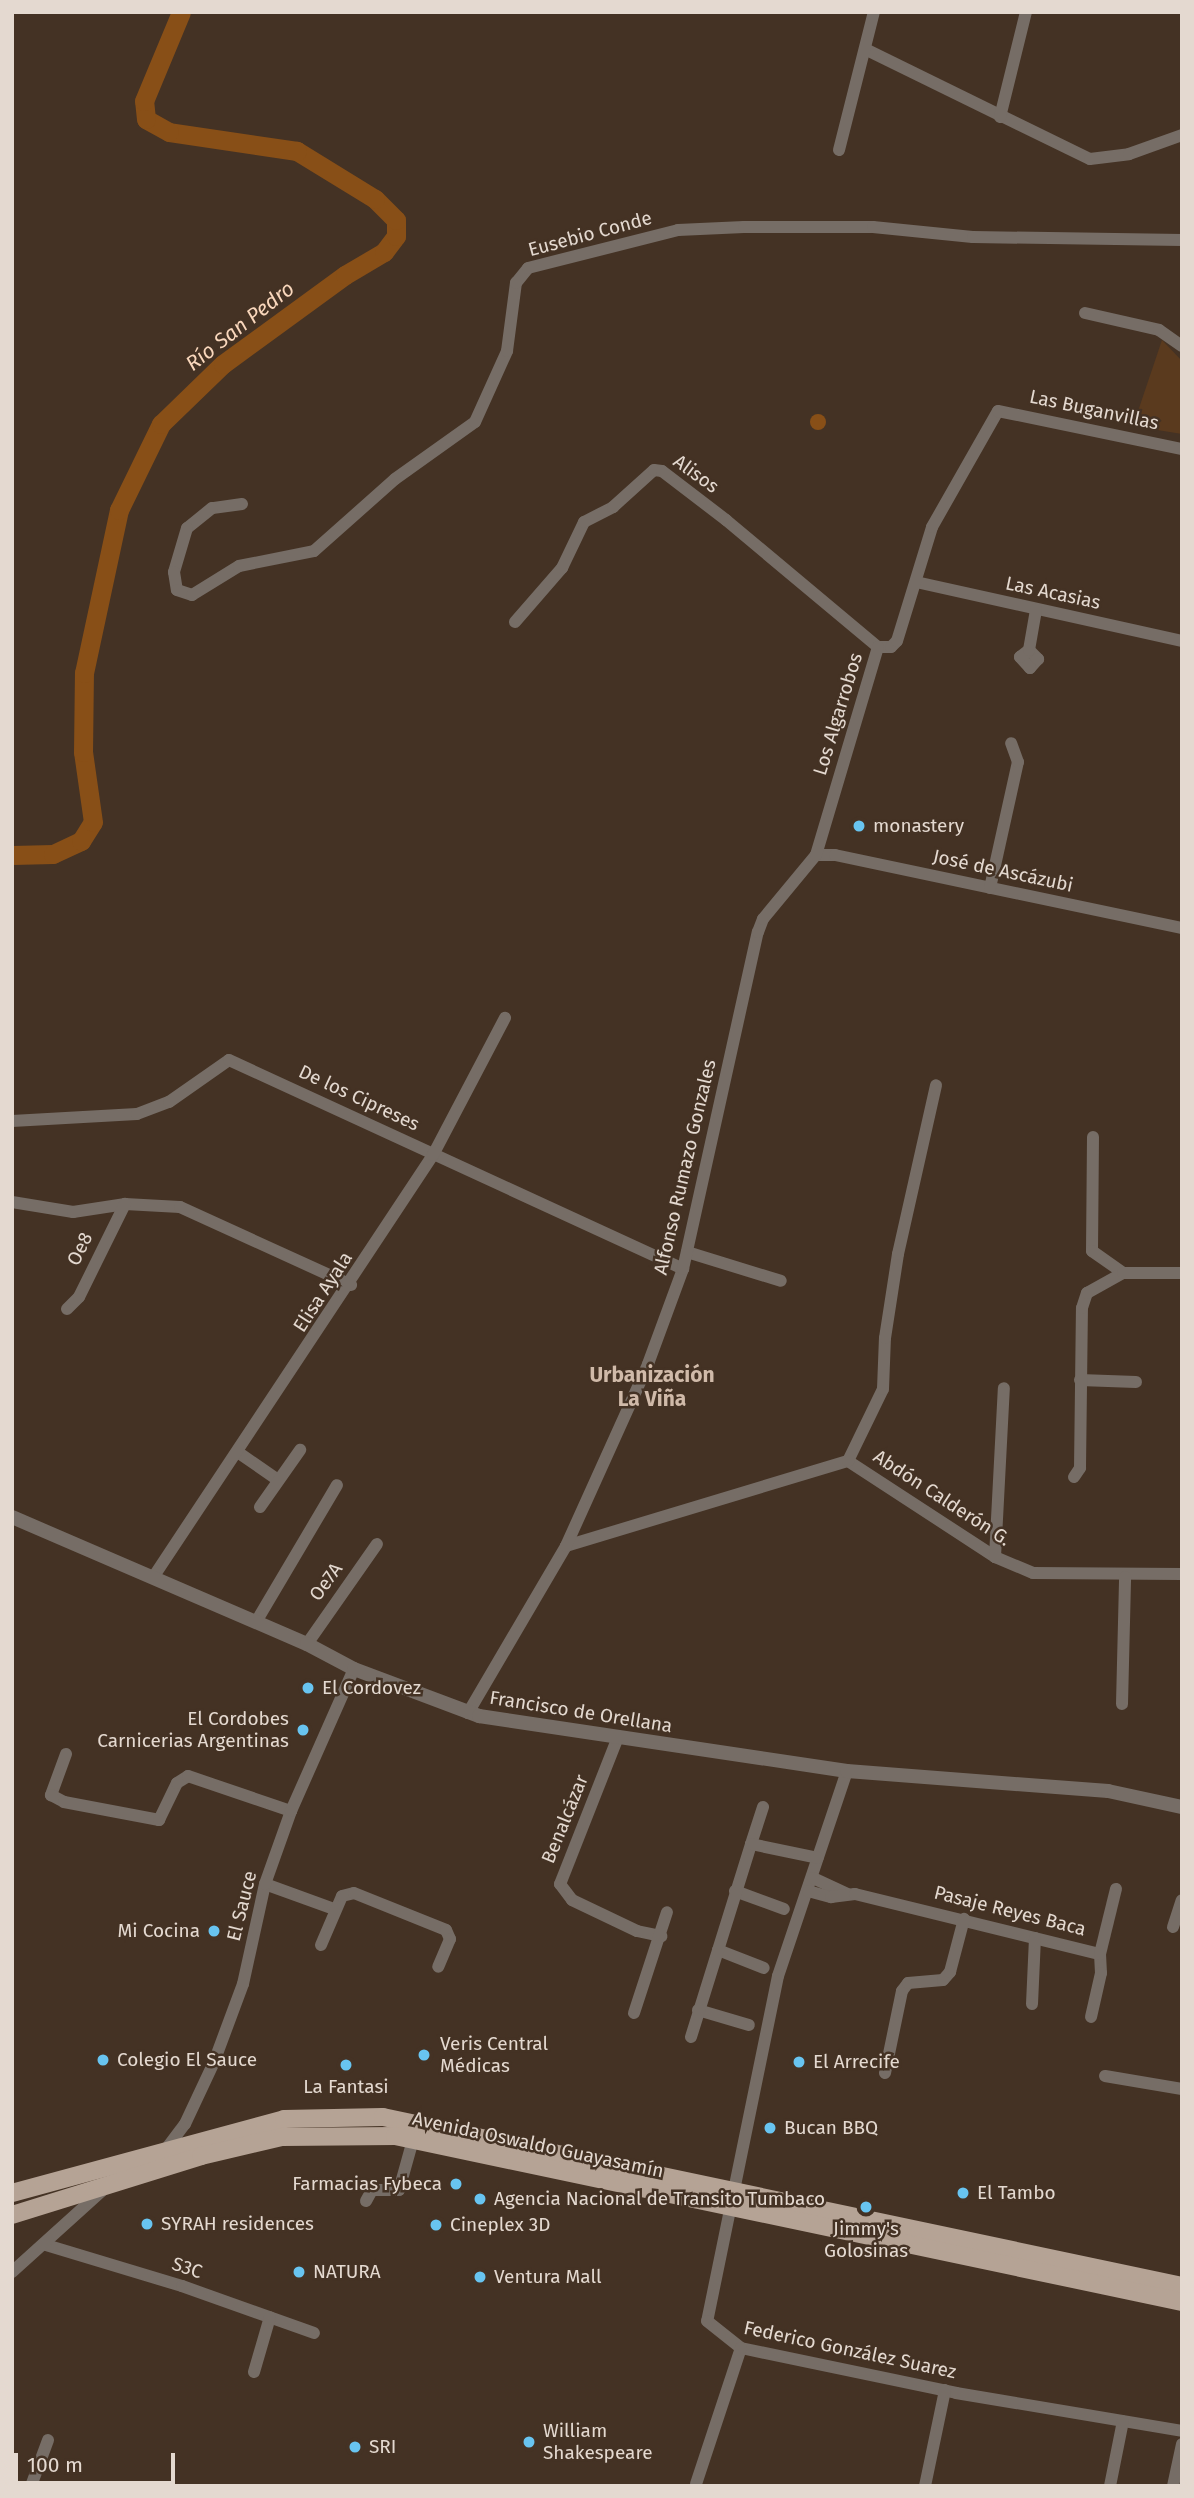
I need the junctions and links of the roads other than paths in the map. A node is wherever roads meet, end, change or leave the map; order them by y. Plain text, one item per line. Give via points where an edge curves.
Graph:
1 (874, 12) edge
2 (1026, 12) edge
3 (864, 49) junction
4 (1000, 117) junction
5 (1182, 135) edge
6 (839, 150) dead end
7 (1182, 240) edge
8 (1085, 313) dead end
9 (1182, 346) edge
10 (998, 411) joint
11 (1182, 449) edge
12 (242, 504) dead end
13 (916, 582) junction
14 (1036, 610) junction
15 (515, 622) dead end
16 (1182, 640) edge
17 (878, 647) junction
18 (1029, 650) dead end
19 (1011, 743) dead end
20 (816, 855) junction
21 (990, 888) junction
22 (1182, 928) edge
23 (505, 1018) dead end
24 (936, 1085) dead end
25 (12, 1121) edge
26 (1093, 1137) dead end
27 (433, 1155) junction
28 (12, 1202) edge
29 (125, 1204) junction
30 (687, 1252) junction
31 (683, 1269) junction
32 (1123, 1273) junction
33 (1182, 1273) edge
34 (781, 1281) dead end
35 (351, 1285) junction
36 (67, 1309) dead end
37 (1080, 1380) junction
38 (1136, 1382) dead end
39 (1004, 1388) dead end
40 (300, 1450) dead end
41 (239, 1453) junction
42 (848, 1461) junction
43 (1074, 1477) dead end
44 (278, 1480) junction
45 (337, 1485) dead end
46 (260, 1507) dead end
47 (12, 1517) edge
48 (377, 1544) dead end
49 (566, 1546) junction
50 (995, 1557) junction
51 (1182, 1574) edge
52 (154, 1576) junction
53 (1125, 1577) junction
54 (256, 1622) junction
55 (307, 1644) junction
56 (354, 1669) junction
57 (1122, 1704) dead end
58 (468, 1713) junction
59 (618, 1737) junction
60 (66, 1754) dead end
61 (847, 1771) junction
62 (763, 1807) dead end
63 (1182, 1807) edge
64 (291, 1811) junction
65 (751, 1844) junction
66 (818, 1858) junction
67 (813, 1878) junction
68 (265, 1884) junction
69 (1116, 1889) dead end
70 (735, 1891) junction
71 (808, 1891) junction
72 (848, 1894) junction
73 (1182, 1900) edge
74 (334, 1909) junction
75 (784, 1909) dead end
76 (667, 1912) dead end
77 (964, 1919) junction
78 (1177, 1921) edge
79 (661, 1936) junction
80 (1035, 1938) junction
81 (321, 1945) dead end
82 (718, 1950) junction
83 (1100, 1954) junction
84 (438, 1967) dead end
85 (764, 1968) dead end
86 (1032, 2004) dead end
87 (698, 2010) junction
88 (634, 2013) dead end
89 (1091, 2017) dead end
90 (749, 2025) dead end
91 (691, 2037) dead end
92 (885, 2073) dead end
93 (1105, 2076) dead end
94 (1182, 2089) edge
95 (413, 2140) junction
96 (166, 2149) junction
97 (108, 2185) junction
98 (12, 2193) edge
99 (733, 2199) junction
100 (366, 2200) dead end
101 (12, 2215) edge
102 (46, 2245) junction
103 (12, 2272) edge
104 (1182, 2286) edge
105 (1182, 2302) edge
106 (270, 2318) junction
107 (314, 2333) dead end
108 (741, 2348) junction
109 (254, 2372) dead end
110 (944, 2390) junction
111 (1122, 2421) junction
112 (1182, 2431) edge
113 (48, 2440) dead end
114 (1182, 2444) edge
115 (696, 2484) edge
116 (31, 2486) edge
117 (925, 2486) edge
118 (1110, 2486) edge
119 (1174, 2486) edge

1 - 3 street
2 - 4 street
3 - 4 street
3 - 6 street
4 - 5 street via 1090,159 1129,154
7 - 12 street, Eusebio Conde via 973,237 873,227 744,227 678,230 528,268 516,283 507,351 475,422 395,479 314,551 239,566 192,595 177,590 174,572 187,528 212,508
8 - 9 street via 1159,330
10 - 11 street, Las Buganvillas
10 - 13 street, Los Algarrobos via 932,527
13 - 14 street, Las Acasias
13 - 17 street, Los Algarrobos via 897,640 891,647
14 - 16 street, Las Acasias
14 - 18 street
15 - 17 street, Alisos via 562,568 584,522 613,507 654,470 662,471 717,513
17 - 20 street, Los Algarrobos
19 - 21 street via 1018,762
20 - 21 street, José de Ascázubi
20 - 30 street, Alfonso Rumazo Gonzales via 763,919 758,932
21 - 22 street, José de Ascázubi
23 - 27 street, Elisa Ayala
24 - 42 street via 892,1293 883,1389
25 - 27 street, De los Cipreses via 136,1114 169,1102 229,1060
26 - 32 street via 1092,1251
27 - 31 street, De los Cipreses
27 - 35 street, Elisa Ayala
28 - 29 street via 73,1212
29 - 35 street via 180,1207
29 - 36 street, Oe8 via 79,1297
30 - 31 street, Alfonso Rumazo Gonzales
30 - 34 street
31 - 49 street, Alfonso Rumazo Gonzales via 648,1364
32 - 33 street
32 - 37 street via 1087,1293 1082,1308
35 - 41 street, Elisa Ayala
37 - 38 street
37 - 43 street via 1080,1468
39 - 50 street
40 - 44 street
41 - 44 street
41 - 52 street, Elisa Ayala
42 - 49 street
42 - 50 street, Abdón Calderón G.
44 - 46 street
45 - 54 street
47 - 52 street, Francisco de Orellana
48 - 55 street, Oe7A
49 - 58 street, Alfonso Rumazo Gonzales
50 - 53 street, Abdón Calderón G. via 1033,1573
51 - 53 street, Abdón Calderón G.
52 - 54 street, Francisco de Orellana
53 - 57 street
54 - 55 street, Francisco de Orellana
55 - 56 street, Francisco de Orellana
56 - 58 street, Francisco de Orellana
56 - 64 street, El Sauce
58 - 59 street, Francisco de Orellana
59 - 61 street, Francisco de Orellana
59 - 79 street, Benalcázar via 560,1884 562,1893 572,1900 637,1931
60 - 64 street via 51,1795 64,1802 159,1821 177,1783 188,1776
61 - 63 street, Francisco de Orellana via 1108,1791
61 - 66 street, Federico González Suarez
62 - 65 street
64 - 68 street, El Sauce
65 - 66 street
65 - 70 street
66 - 67 street, Federico González Suarez
67 - 71 street, Federico González Suarez
67 - 72 street, Pasaje Reyes Baca
68 - 74 street
68 - 96 street, El Sauce via 243,1984 214,2062 185,2124
69 - 83 street
70 - 75 street
70 - 82 street
71 - 72 street, Pasaje Reyes Baca via 827,1897
71 - 99 street, Federico González Suarez via 778,1976
72 - 77 street, Pasaje Reyes Baca
73 - 78 street
74 - 81 street
74 - 84 street via 342,1896 354,1894 446,1930 450,1939
76 - 79 street
77 - 80 street, Pasaje Reyes Baca
77 - 92 street via 950,1972 943,1980 908,1983 902,1992
79 - 88 street
80 - 83 street, Pasaje Reyes Baca
80 - 86 street
82 - 85 street
82 - 87 street
83 - 89 street, Pasaje Reyes Baca via 1101,1973
87 - 90 street
87 - 91 street
93 - 94 street
95 - 97 main road, Avenida Oswaldo Guayasamín via 342,2134 282,2137
95 - 99 main road, Avenida Oswaldo Guayasamín
95 - 100 street via 399,2190 372,2189
96 - 98 main road, Avenida Oswaldo Guayasamín
96 - 99 main road, Avenida Oswaldo Guayasamín via 284,2119 383,2117
97 - 101 main road, Avenida Oswaldo Guayasamín
97 - 102 street
99 - 104 main road, Avenida Oswaldo Guayasamín
99 - 105 main road, Avenida Oswaldo Guayasamín
99 - 108 street, Federico González Suarez via 707,2321
102 - 103 street
102 - 106 street, S3C
106 - 107 street, S3C
106 - 109 street
108 - 110 street, Federico González Suarez
108 - 115 street
110 - 111 street, Federico González Suarez
110 - 117 street
111 - 112 street, Federico González Suarez
111 - 118 street
113 - 116 street
114 - 119 street

